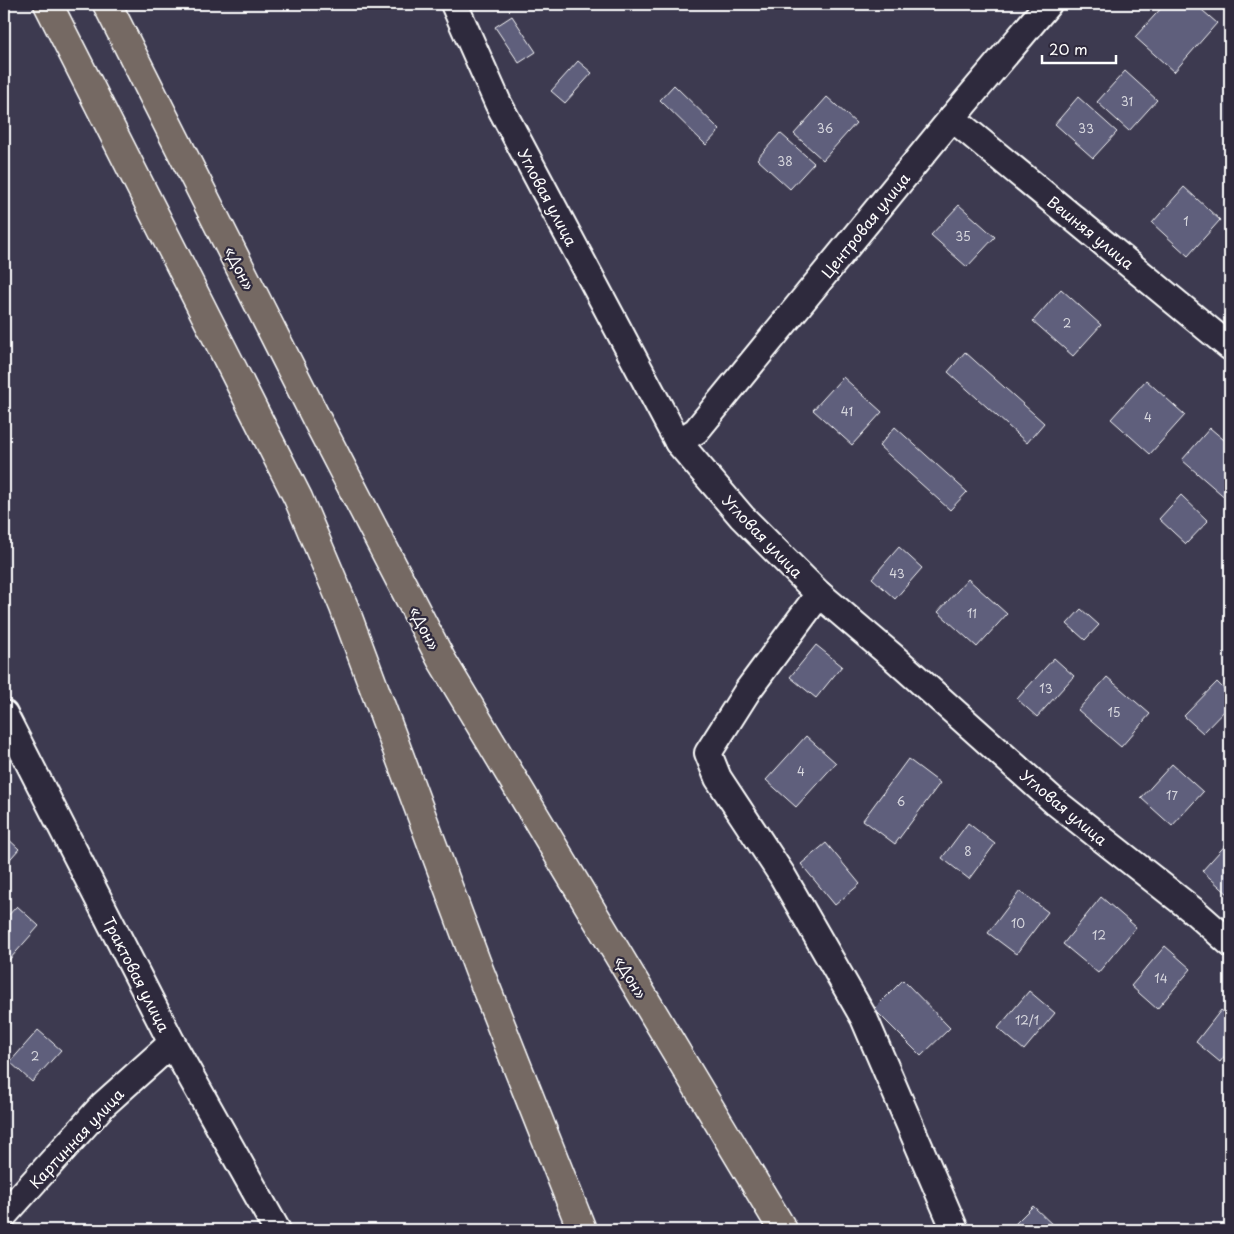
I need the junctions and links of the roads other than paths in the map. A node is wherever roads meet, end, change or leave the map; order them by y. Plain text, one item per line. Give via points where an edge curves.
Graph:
1 (48, 4) edge
2 (107, 4) edge
3 (454, 4) edge
4 (1048, 4) edge
5 (952, 118) junction
6 (1230, 347) edge
7 (678, 442) junction
8 (819, 594) junction
9 (4, 714) edge
10 (1230, 943) edge
11 (172, 1043) junction
12 (4, 1215) edge
13 (277, 1230) edge
14 (582, 1230) edge
15 (783, 1230) edge
16 (954, 1230) edge

1 - 14 highway via 298,498 344,607 479,970
2 - 15 highway, «Дон» via 441,660
3 - 7 street, Угловая улица via 498,103
4 - 5 street, Центровая улица
5 - 6 street, Вешняя улица
5 - 7 street, Центровая улица via 696,431
7 - 8 street, Угловая улица via 742,517
8 - 10 street, Угловая улица via 1054,801
8 - 16 street via 748,690 708,752 718,778 782,875 864,1018
9 - 11 street, Трактовая улица
11 - 12 street, Картинная улица via 103,1105
11 - 13 street, Трактовая улица

